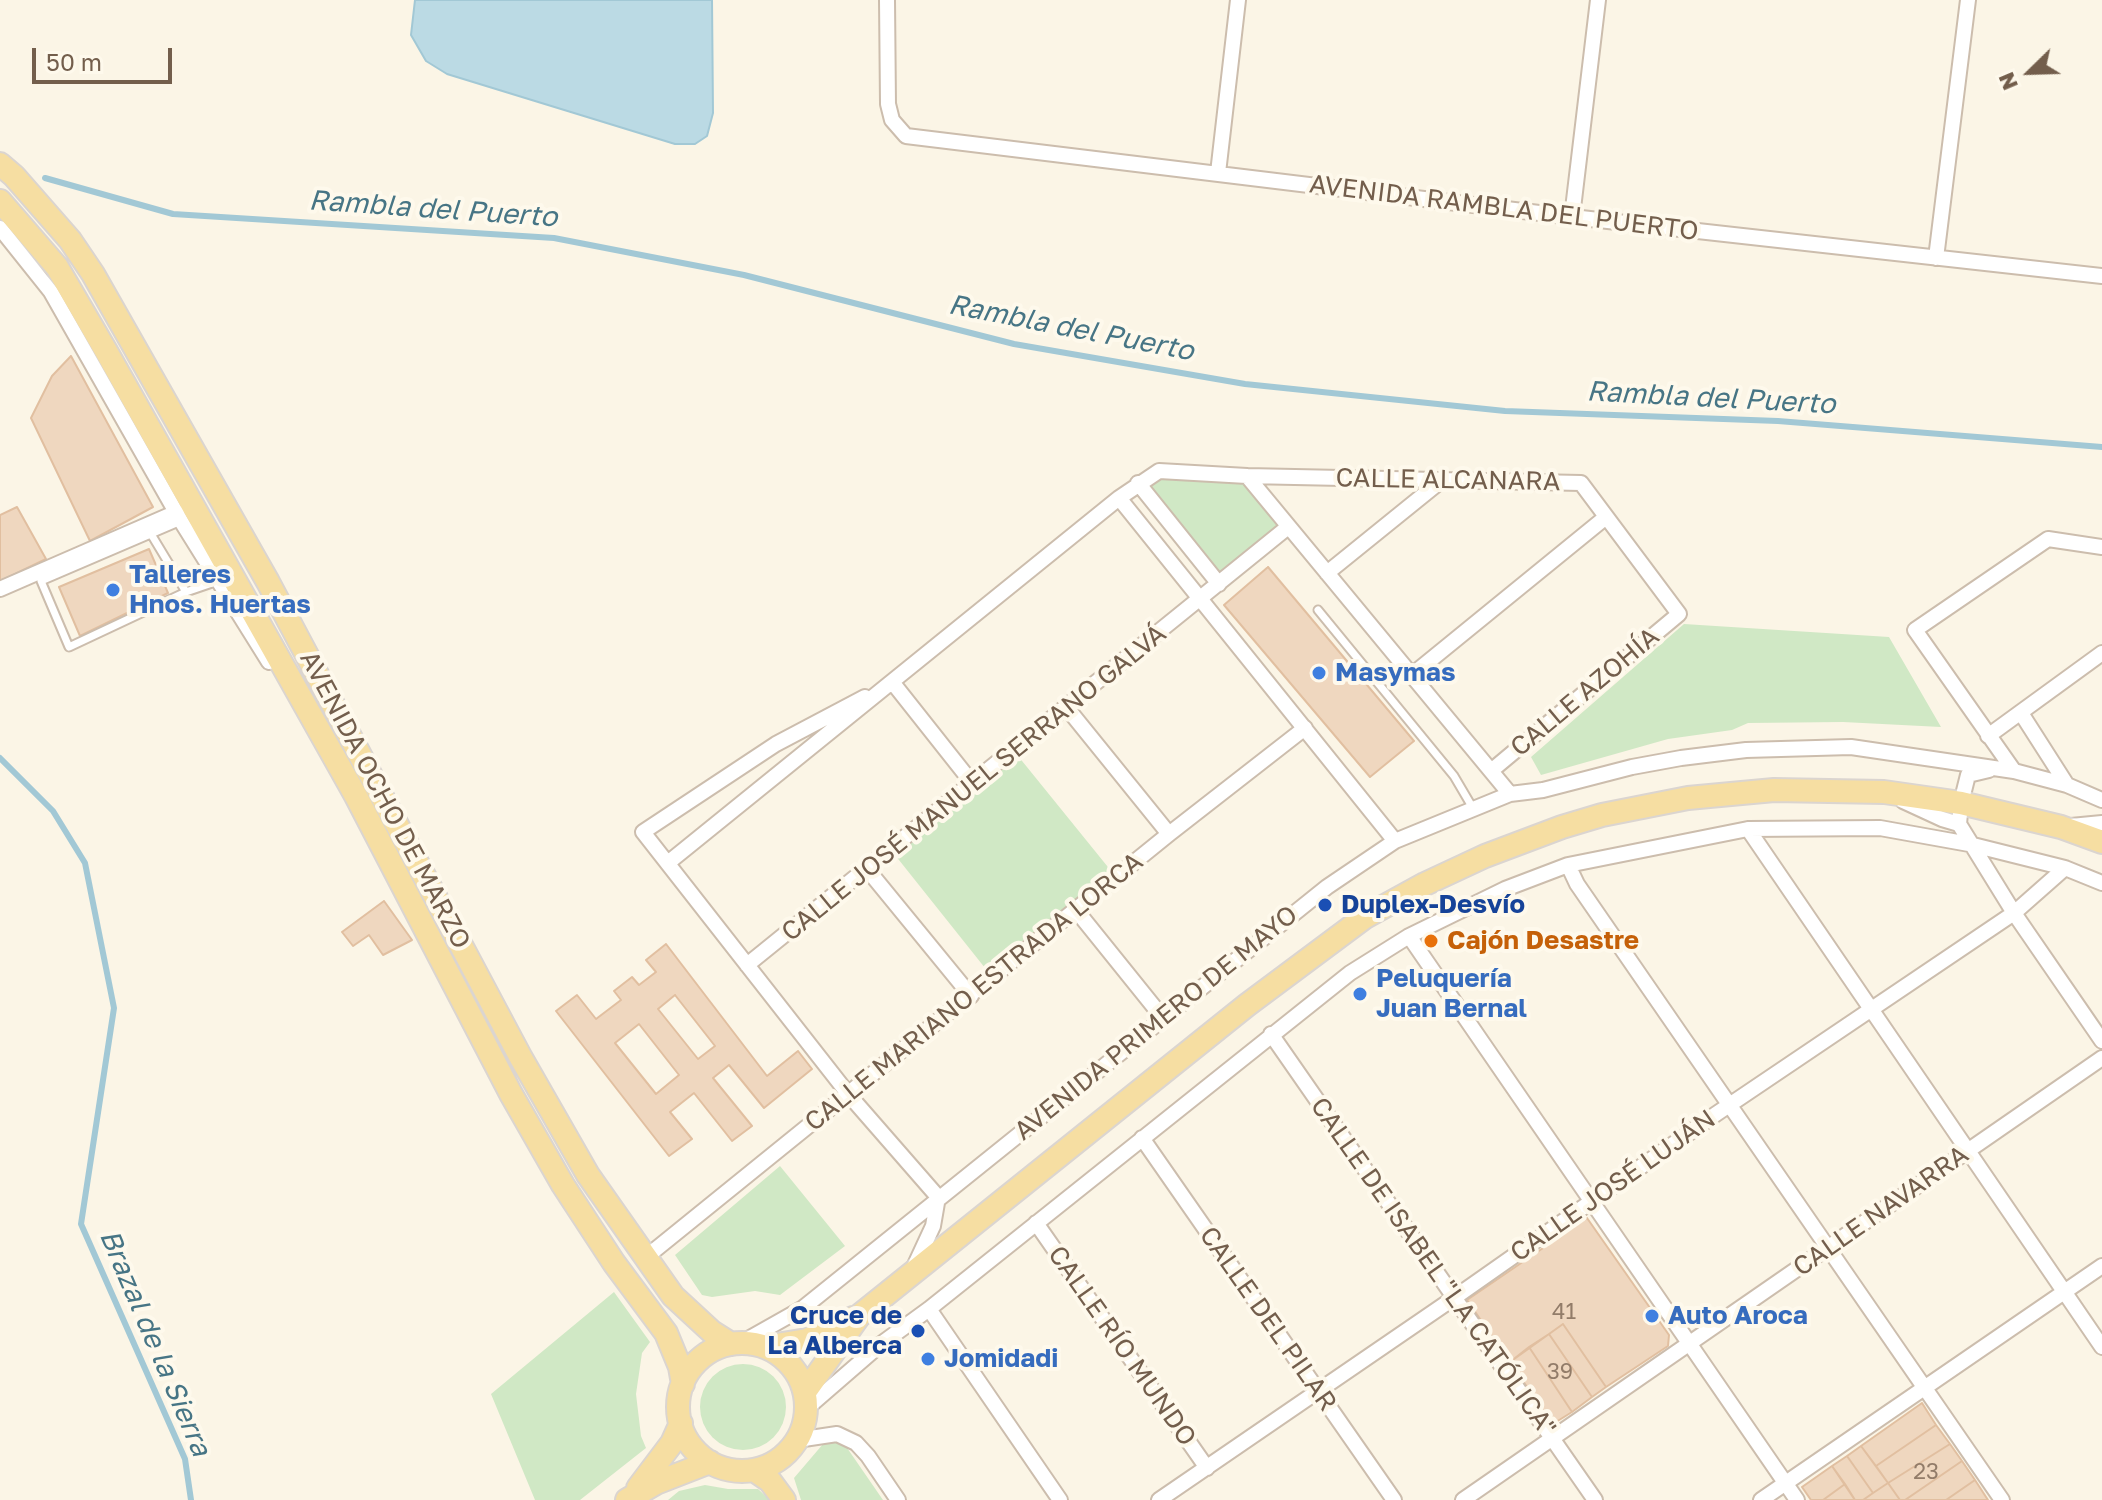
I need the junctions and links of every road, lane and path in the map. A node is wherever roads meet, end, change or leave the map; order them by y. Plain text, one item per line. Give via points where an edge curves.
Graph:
1 (887, 0) edge
2 (1238, 0) edge
3 (1598, 0) edge
4 (1968, 0) edge
5 (0, 164) edge
6 (1218, 173) junction
7 (0, 201) edge
8 (1572, 217) junction
9 (0, 228) edge
10 (1936, 258) junction
11 (2102, 276) edge
12 (1247, 476) junction
13 (1442, 480) junction
14 (1138, 483) junction
15 (1119, 498) junction
16 (179, 516) junction
17 (1606, 517) junction
18 (1288, 527) junction
19 (151, 534) junction
20 (2102, 547) edge
21 (1327, 573) junction
22 (218, 581) junction
23 (1219, 584) junction
24 (0, 589) edge
25 (186, 592) junction
26 (1201, 600) junction
27 (1318, 610) dead end
28 (1679, 614) joint
29 (2102, 653) edge
30 (1412, 675) junction
31 (893, 683) junction
32 (1067, 708) junction
33 (2021, 713) junction
34 (1305, 728) junction
35 (1988, 736) junction
36 (1941, 758) junction
37 (1995, 768) junction
38 (1491, 771) junction
39 (2014, 771) junction
40 (1968, 775) junction
41 (973, 784) junction
42 (2067, 785) junction
43 (1510, 794) junction
44 (356, 796) junction
45 (2102, 800) edge
46 (1474, 810) junction
47 (1960, 814) junction
48 (2102, 823) edge
49 (2061, 827) junction
50 (1748, 829) junction
51 (1169, 834) junction
52 (1395, 841) junction
53 (2102, 842) edge
54 (1969, 844) junction
55 (669, 862) junction
56 (1568, 865) junction
57 (2065, 868) junction
58 (867, 869) junction
59 (2102, 883) edge
60 (1076, 910) junction
61 (2014, 913) junction
62 (1409, 936) junction
63 (747, 965) junction
64 (971, 996) junction
65 (1872, 1010) junction
66 (1163, 1018) junction
67 (1271, 1034) junction
68 (2102, 1041) edge
69 (2102, 1058) edge
70 (849, 1095) junction
71 (1729, 1104) junction
72 (1142, 1138) junction
73 (1969, 1150) junction
74 (938, 1197) junction
75 (1590, 1201) junction
76 (1036, 1223) junction
77 (1827, 1249) junction
78 (645, 1258) junction
79 (2102, 1266) edge
80 (910, 1275) junction
81 (2064, 1292) junction
82 (1454, 1298) junction
83 (929, 1309) junction
84 (859, 1316) junction
85 (1690, 1343) junction
86 (736, 1344) junction
87 (764, 1347) junction
88 (2102, 1347) edge
89 (683, 1384) junction
90 (1924, 1387) junction
91 (1318, 1391) junction
92 (805, 1401) junction
93 (681, 1423) junction
94 (1553, 1439) junction
95 (797, 1440) junction
96 (776, 1461) junction
97 (710, 1462) junction
98 (1207, 1468) junction
99 (754, 1470) junction
100 (1785, 1482) junction
101 (630, 1498) edge
102 (784, 1500) edge
103 (898, 1500) edge
104 (1060, 1500) edge
105 (1159, 1500) edge
106 (1394, 1500) edge
107 (1463, 1500) edge
108 (1595, 1500) edge
109 (1761, 1500) edge
110 (1797, 1500) edge
111 (2002, 1500) edge

1 - 6 street, AVENIDA RAMBLA DEL PUERTO via 888,104 892,120 906,136
2 - 6 street
3 - 8 street
4 - 10 street
5 - 78 main road, AVENIDA OCHO DE MARZO via 70,240 93,274 268,582 521,1058 588,1175
6 - 8 street, AVENIDA RAMBLA DEL PUERTO
7 - 44 main road, AVENIDA OCHO DE MARZO via 57,267
8 - 10 street, AVENIDA RAMBLA DEL PUERTO
9 - 16 street via 51,292
10 - 11 street, AVENIDA RAMBLA DEL PUERTO
12 - 13 street, CALLE ALCANARA
12 - 14 street, CALLE ALCANARA via 1159,471
12 - 18 street
13 - 17 street, CALLE ALCANARA via 1581,483
13 - 21 street
14 - 15 street
14 - 23 street
15 - 26 street
15 - 31 street
16 - 19 lane
16 - 22 street
16 - 24 street
17 - 28 street, CALLE ALCANARA
17 - 30 street
18 - 21 street
18 - 23 street, CALLE JOSÉ MANUEL SERRANO GALVÁ
19 - 25 lane
19 - 25 lane via 41,581 69,647
20 - 35 street via 2048,539 1915,630
21 - 30 street
22 - 25 lane
22 - 44 street
23 - 26 street, CALLE JOSÉ MANUEL SERRANO GALVÁ
26 - 32 street, CALLE JOSÉ MANUEL SERRANO GALVÁ
26 - 34 street
27 - 46 lane via 1454,776
28 - 38 street, CALLE AZOHÍA
29 - 33 street
30 - 38 street
31 - 41 street
31 - 55 street
31 - 55 street via 776,744 643,832
32 - 41 street, CALLE JOSÉ MANUEL SERRANO GALVÁ
32 - 51 street
33 - 35 street
33 - 42 street
34 - 51 street, CALLE MARIANO ESTRADA LORCA
34 - 52 street
35 - 39 street
36 - 37 street, AVENIDA PRIMERO DE MAYO
36 - 40 street, AVENIDA PRIMERO DE MAYO
36 - 43 street, AVENIDA PRIMERO DE MAYO via 1851,747 1746,750 1632,767
37 - 39 street, AVENIDA PRIMERO DE MAYO
37 - 40 street, AVENIDA PRIMERO DE MAYO
38 - 43 street
39 - 42 street, AVENIDA PRIMERO DE MAYO
40 - 47 street
41 - 58 street, CALLE JOSÉ MANUEL SERRANO GALVÁ
42 - 45 street, AVENIDA PRIMERO DE MAYO
43 - 46 street, AVENIDA PRIMERO DE MAYO
44 - 89 main road, AVENIDA OCHO DE MARZO via 563,1185 666,1333
46 - 52 street, AVENIDA PRIMERO DE MAYO
47 - 49 main road, AVENIDA PRIMERO DE MAYO
47 - 54 street
47 - 80 main road, AVENIDA PRIMERO DE MAYO via 1884,792 1728,793 1562,827 1451,871 1365,917 1322,947
48 - 49 street, AVENIDA PRIMERO DE MAYO
49 - 53 main road, AVENIDA PRIMERO DE MAYO
50 - 54 street via 1880,828
50 - 56 street
50 - 65 street
51 - 60 street, CALLE MARIANO ESTRADA LORCA
52 - 66 street, AVENIDA PRIMERO DE MAYO via 1327,887
54 - 57 street
54 - 61 street
55 - 63 street
56 - 62 street
56 - 71 street
57 - 59 street
57 - 61 street, CALLE JOSÉ LUJÁN
58 - 63 street, CALLE JOSÉ MANUEL SERRANO GALVÁ
58 - 64 street
60 - 64 street, CALLE MARIANO ESTRADA LORCA
60 - 66 street
61 - 65 street, CALLE JOSÉ LUJÁN
61 - 68 street
62 - 67 street
62 - 75 street
63 - 70 street
64 - 70 street, CALLE MARIANO ESTRADA LORCA
65 - 71 street, CALLE JOSÉ LUJÁN
65 - 73 street
66 - 74 street, AVENIDA PRIMERO DE MAYO
67 - 72 street
67 - 82 street, CALLE DE ISABEL "LA CATÓLICA"
69 - 73 street, CALLE NAVARRA
70 - 74 street
70 - 78 street, CALLE MARIANO ESTRADA LORCA
71 - 75 street, CALLE JOSÉ LUJÁN
71 - 77 street
72 - 76 street
72 - 91 street, CALLE DEL PILAR
73 - 77 street, CALLE NAVARRA
73 - 81 street
74 - 80 street via 933,1226
74 - 86 street, AVENIDA PRIMERO DE MAYO via 803,1308
75 - 82 street, CALLE JOSÉ LUJÁN
75 - 85 street
76 - 83 street
76 - 98 street, CALLE RÍO MUNDO
77 - 85 street, CALLE NAVARRA
77 - 90 street
78 - 86 main road, AVENIDA OCHO DE MARZO via 684,1308
79 - 81 street
80 - 84 main road, AVENIDA PRIMERO DE MAYO
81 - 88 street
81 - 90 street
82 - 91 street, CALLE JOSÉ LUJÁN
82 - 94 street, CALLE DE ISABEL "LA CATÓLICA"
83 - 92 street
83 - 104 street
84 - 87 main road, AVENIDA PRIMERO DE MAYO via 807,1340
84 - 92 main road, AVENIDA PRIMERO DE MAYO
85 - 94 street, CALLE NAVARRA
85 - 100 street
86 - 87 main road
86 - 89 main road via 697,1362
87 - 92 main road via 796,1373
89 - 93 main road
90 - 100 street
90 - 111 street
91 - 98 street, CALLE JOSÉ LUJÁN
91 - 106 street, CALLE DEL PILAR
92 - 95 main road
93 - 97 main road via 692,1445
93 - 101 main road via 660,1461
94 - 107 street, CALLE NAVARRA
94 - 108 street, CALLE DE ISABEL "LA CATÓLICA"
95 - 96 main road
95 - 103 street via 837,1434 856,1443
96 - 99 main road
96 - 102 main road
97 - 99 main road
97 - 101 main road
98 - 105 street, CALLE JOSÉ LUJÁN
99 - 102 main road
100 - 109 street
100 - 110 street

